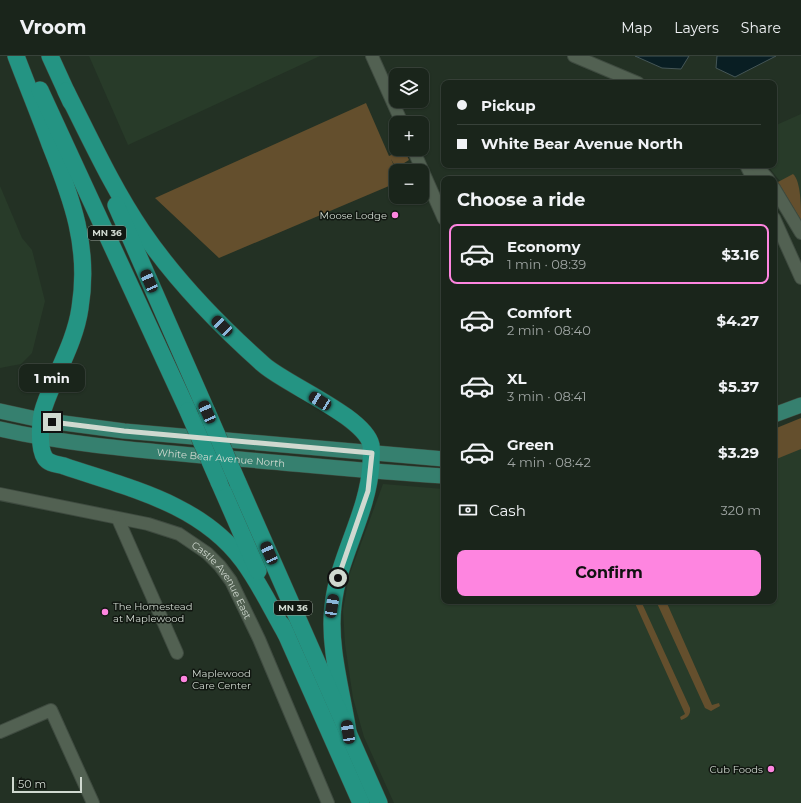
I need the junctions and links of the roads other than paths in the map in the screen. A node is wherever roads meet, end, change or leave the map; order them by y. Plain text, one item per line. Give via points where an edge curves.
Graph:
1 (16, 56) edge
2 (24, 56) edge
3 (50, 56) edge
4 (372, 56) edge
5 (574, 56) edge
6 (631, 80) edge
7 (66, 91) junction
8 (399, 116) edge
9 (416, 156) edge
10 (759, 168) edge
11 (765, 176) edge
12 (777, 193) edge
13 (441, 212) edge
14 (777, 225) edge
15 (801, 233) edge
16 (801, 278) edge
17 (801, 405) edge
18 (0, 411) edge
19 (777, 414) edge
20 (41, 420) junction
21 (0, 429) edge
22 (40, 438) junction
23 (372, 453) junction
24 (441, 459) edge
25 (371, 471) junction
26 (441, 476) edge
27 (0, 494) edge
28 (118, 519) junction
29 (286, 634) junction
30 (177, 653) dead end
31 (0, 732) edge
32 (348, 732) junction
33 (92, 803) edge
34 (328, 803) edge
35 (361, 803) edge
36 (379, 803) edge

1 - 20 highway via 66,184 79,225 82,246 83,287 77,322 43,408
2 - 29 highway, MN 36, bridge via 116,252
3 - 7 highway, MN 36
4 - 8 street
5 - 6 street
7 - 23 highway via 141,230 187,289 268,369 346,417 364,432 371,444
7 - 32 highway, MN 36, bridge
9 - 13 street
10 - 11 street
12 - 15 street
14 - 16 street
17 - 19 main road
18 - 20 main road, White Bear Avenue North
20 - 22 highway
20 - 23 main road, White Bear Avenue North via 124,431
21 - 22 main road, White Bear Avenue North
22 - 25 main road, White Bear Avenue North via 140,450
22 - 29 highway via 44,457 51,463 167,501 185,510 215,532 242,561
23 - 24 main road, White Bear Avenue North
23 - 25 highway
25 - 26 main road, White Bear Avenue North
25 - 32 highway via 368,491 341,568 332,606 333,644
27 - 28 street, Castle Avenue East
28 - 30 street
28 - 34 street, Castle Avenue East via 148,524 179,534 207,553 220,566 231,581 259,639
29 - 35 highway, MN 36
31 - 33 street via 51,710
32 - 36 highway, MN 36

